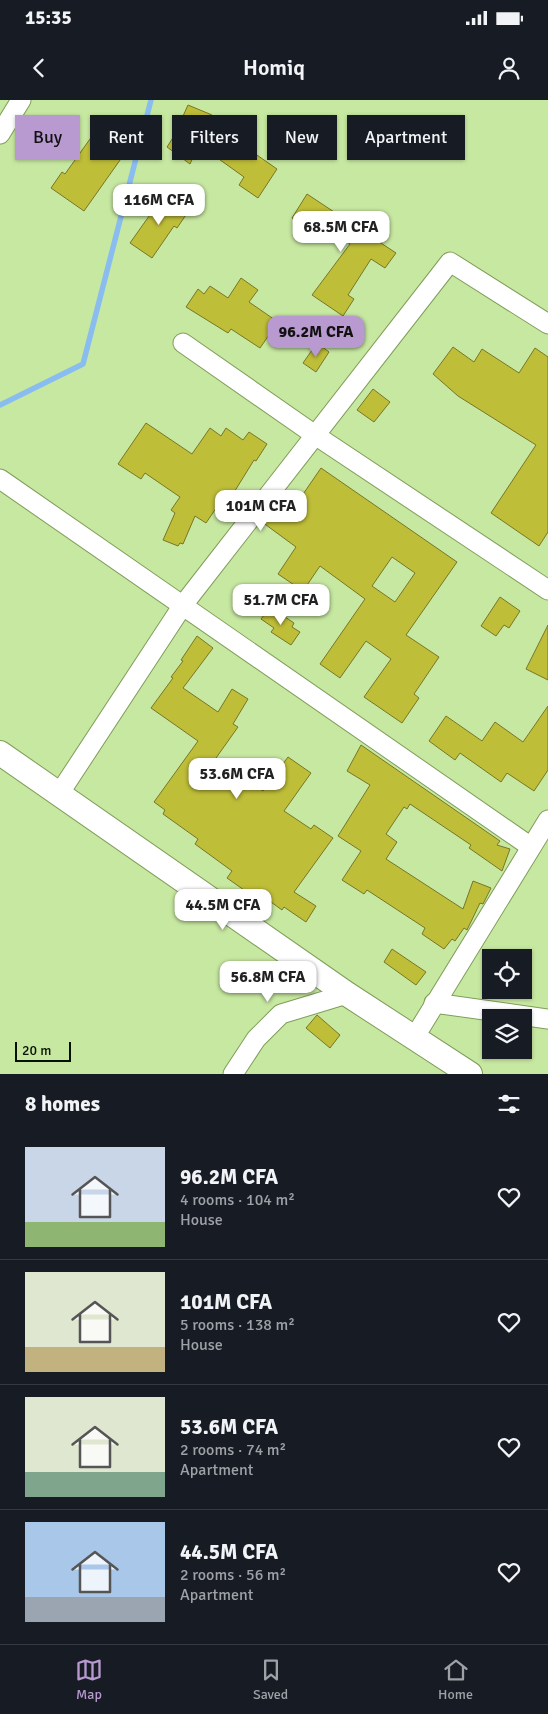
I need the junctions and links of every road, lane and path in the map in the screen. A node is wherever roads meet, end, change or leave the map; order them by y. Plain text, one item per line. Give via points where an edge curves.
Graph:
1 (21, 100) edge
2 (0, 134) edge
3 (548, 324) edge
4 (183, 343) dead end
5 (315, 436) junction
6 (0, 479) edge
7 (548, 590) edge
8 (183, 605) junction
9 (0, 753) edge
10 (59, 794) junction
11 (548, 820) edge
12 (531, 847) junction
13 (347, 994) junction
14 (434, 1003) junction
15 (548, 1019) edge
16 (414, 1038) junction
17 (233, 1074) edge
18 (470, 1074) edge

1 - 2 street
3 - 5 street via 450,262
4 - 5 street
5 - 7 street
5 - 8 street
6 - 8 street
8 - 10 street
8 - 12 street
9 - 10 street
10 - 13 street
11 - 12 street
12 - 14 street
13 - 16 street
13 - 17 street via 282,1014 256,1039
14 - 15 street
14 - 16 street
16 - 18 street

